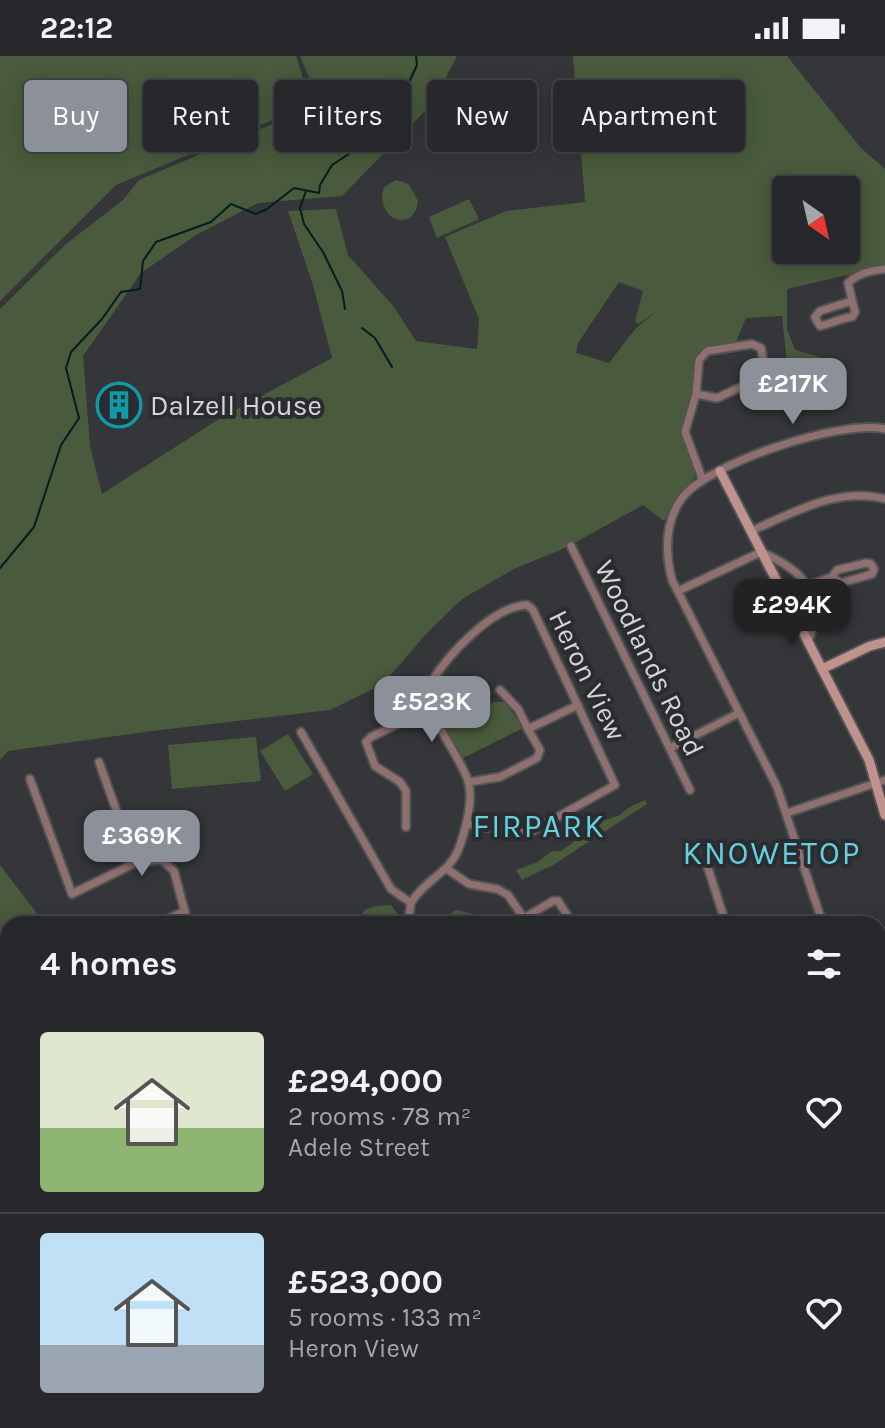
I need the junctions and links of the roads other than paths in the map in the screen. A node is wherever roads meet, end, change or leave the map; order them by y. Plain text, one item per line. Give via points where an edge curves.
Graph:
1 (885, 269) edge
2 (852, 301) junction
3 (696, 394) junction
4 (885, 420) edge
5 (881, 428) edge
6 (720, 471) junction
7 (702, 478) junction
8 (885, 499) edge
9 (751, 531) junction
10 (571, 546) dead end
11 (761, 552) junction
12 (832, 577) junction
13 (808, 585) junction
14 (678, 591) junction
15 (808, 642) junction
16 (885, 642) edge
17 (822, 669) junction
18 (500, 690) dead end
19 (578, 705) junction
20 (431, 708) junction
21 (739, 713) junction
22 (528, 729) junction
23 (301, 732) dead end
24 (670, 748) junction
25 (99, 762) dead end
26 (30, 779) dead end
27 (469, 782) junction
28 (880, 782) edge
29 (690, 790) dead end
30 (787, 813) junction
31 (885, 815) edge
32 (467, 824) junction
33 (406, 827) dead end
34 (135, 863) junction
35 (708, 868) dead end
36 (447, 869) junction
37 (411, 903) junction
38 (185, 911) junction
39 (174, 916) edge
40 (186, 916) edge
41 (409, 916) edge
42 (523, 916) edge
43 (533, 916) edge
44 (568, 916) edge
45 (723, 916) edge
46 (820, 916) edge

1 - 2 street via 851,279
2 - 2 street via 820,311 816,322 820,326 852,317
3 - 3 street via 717,398 760,378 765,370 761,348 752,344 702,354
3 - 7 street via 685,432
4 - 5 street
5 - 6 street via 836,430 781,445
6 - 7 street
6 - 9 street
7 - 14 street via 681,499 669,529 665,555
8 - 9 street via 833,498
9 - 11 street
10 - 24 street, Woodlands Road
11 - 13 street via 787,563
11 - 14 street
11 - 15 street
12 - 12 street via 837,570 866,563 874,569 841,583
12 - 13 street
13 - 15 street via 814,601
14 - 21 street
15 - 17 street
16 - 17 street
17 - 28 street
18 - 22 street
19 - 20 street, Heron View via 533,610 523,604 481,625 454,655 430,684
19 - 22 street
19 - 32 street, Heron View via 615,785 527,834
20 - 27 street
20 - 33 street via 366,742 375,766 406,791
21 - 24 street
21 - 30 street
22 - 27 street via 540,750 537,758 500,777
23 - 37 street via 391,889
24 - 29 street, Woodlands Road
25 - 34 street
26 - 34 street via 72,894
27 - 32 street
28 - 30 street
28 - 31 street
30 - 46 street
32 - 36 street
34 - 38 street via 162,860 171,866
35 - 45 street
36 - 37 street
36 - 42 street via 469,884 508,895
37 - 41 street
38 - 39 street
38 - 40 street
43 - 44 street via 553,901

